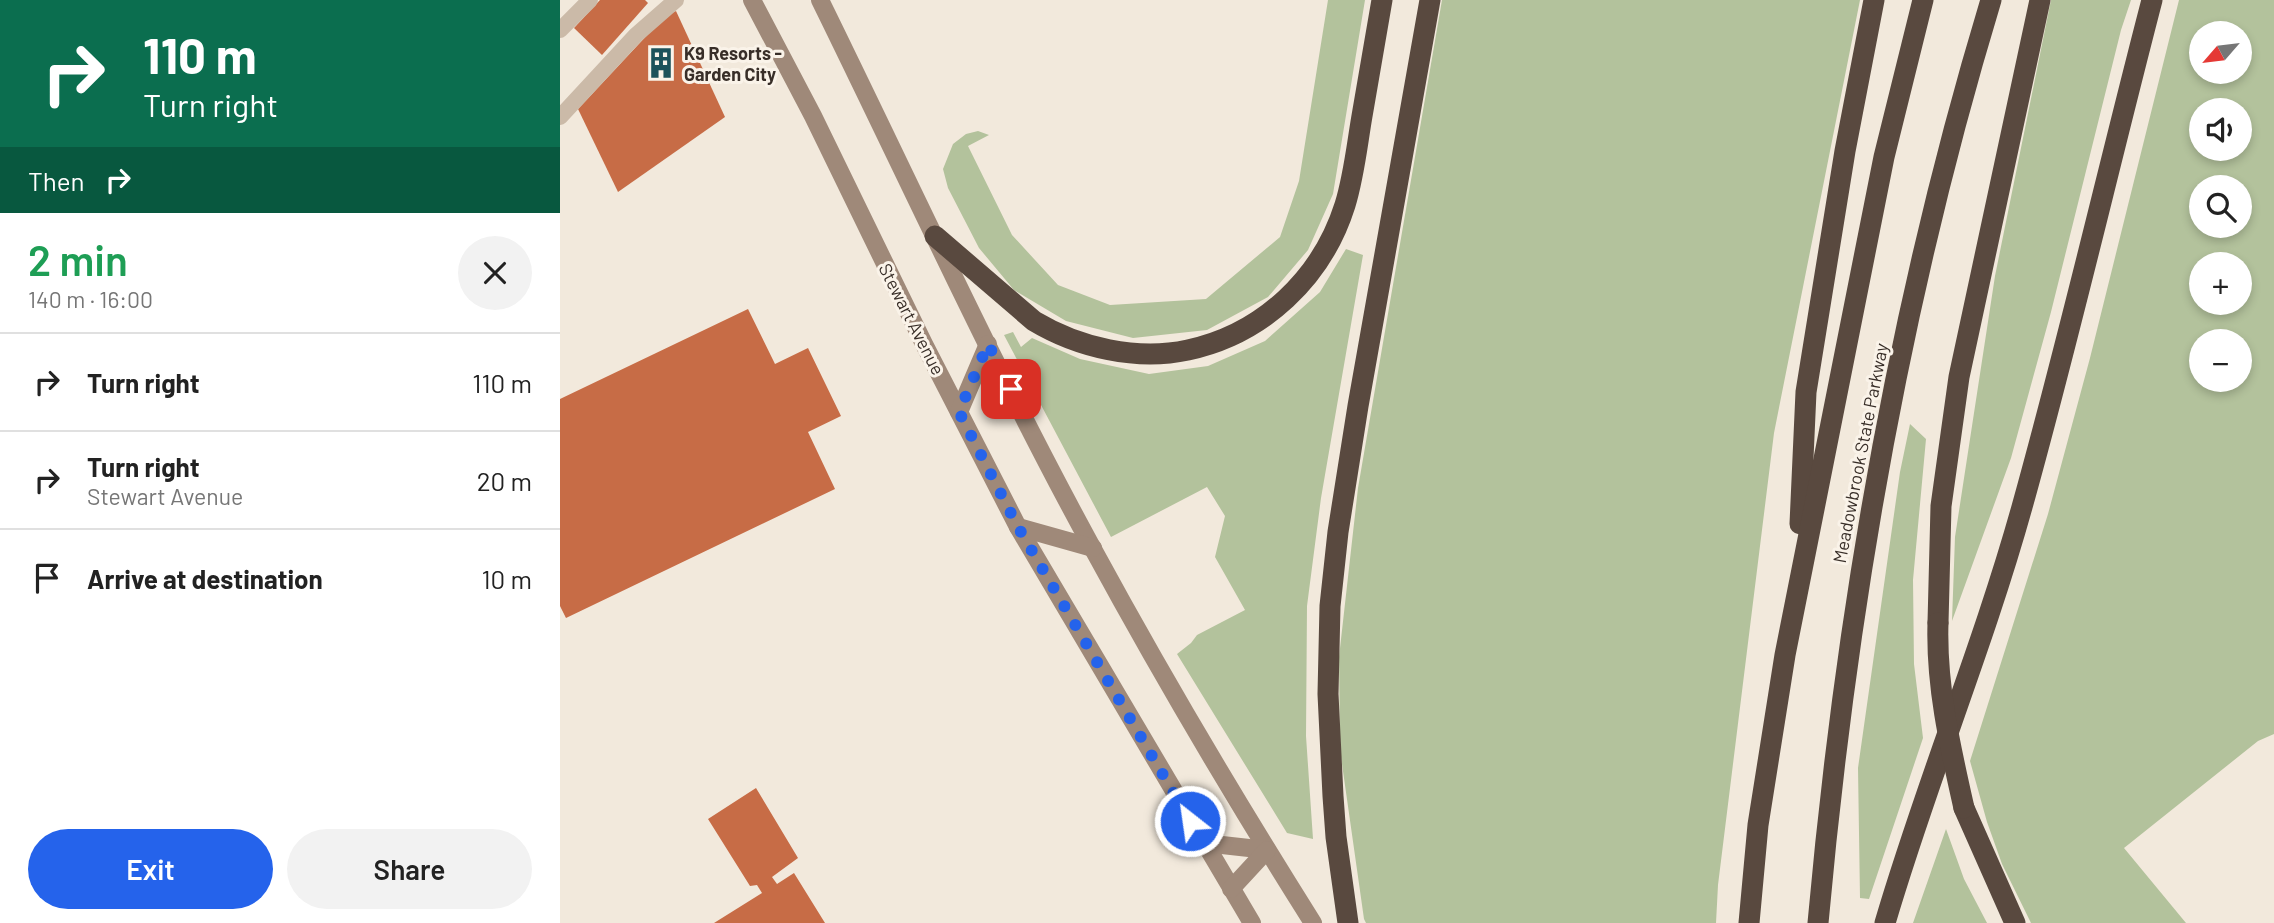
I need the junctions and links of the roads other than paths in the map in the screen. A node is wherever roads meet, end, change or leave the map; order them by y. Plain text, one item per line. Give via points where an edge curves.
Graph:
1 (590, 0) edge
2 (676, 0) edge
3 (752, 0) edge
4 (820, 0) edge
5 (1382, 0) edge
6 (1430, 0) edge
7 (1874, 0) edge
8 (1923, 0) edge
9 (1991, 0) edge
10 (2040, 0) edge
11 (2152, 0) edge
12 (560, 30) edge
13 (560, 117) edge
14 (935, 236) junction
15 (988, 344) junction
16 (959, 412) junction
17 (1018, 527) junction
18 (1093, 548) junction
19 (1796, 596) junction
20 (1204, 844) junction
21 (1267, 850) junction
22 (1231, 888) junction
23 (1252, 923) edge
24 (1313, 923) edge
25 (1348, 923) edge
26 (1749, 923) edge
27 (1818, 923) edge
28 (1885, 923) edge
29 (2015, 923) edge

1 - 12 lane via 568,10
2 - 13 lane via 636,35
3 - 16 main road, Stewart Avenue
4 - 14 main road
5 - 14 highway via 1345,206 1313,270 1297,291 1256,324 1204,347 1173,353 1133,354 1087,344 1034,321
6 - 25 highway via 1356,419 1331,606 1328,694 1333,796
7 - 19 highway via 1806,392
8 - 19 highway, Meadowbrook State Parkway via 1884,157
9 - 27 highway, Meadowbrook State Parkway via 1927,240 1884,444 1848,656
10 - 29 highway, bridge via 1950,432 1941,506 1937,652 1964,808
11 - 28 highway via 2022,506
14 - 15 main road
15 - 16 main road
15 - 18 main road
16 - 17 main road, Stewart Avenue
17 - 18 main road
17 - 20 main road, Stewart Avenue
18 - 21 main road
19 - 26 highway, Meadowbrook State Parkway via 1758,825
20 - 21 main road
20 - 22 main road, Stewart Avenue
21 - 22 main road
21 - 24 main road
22 - 23 main road, Stewart Avenue

